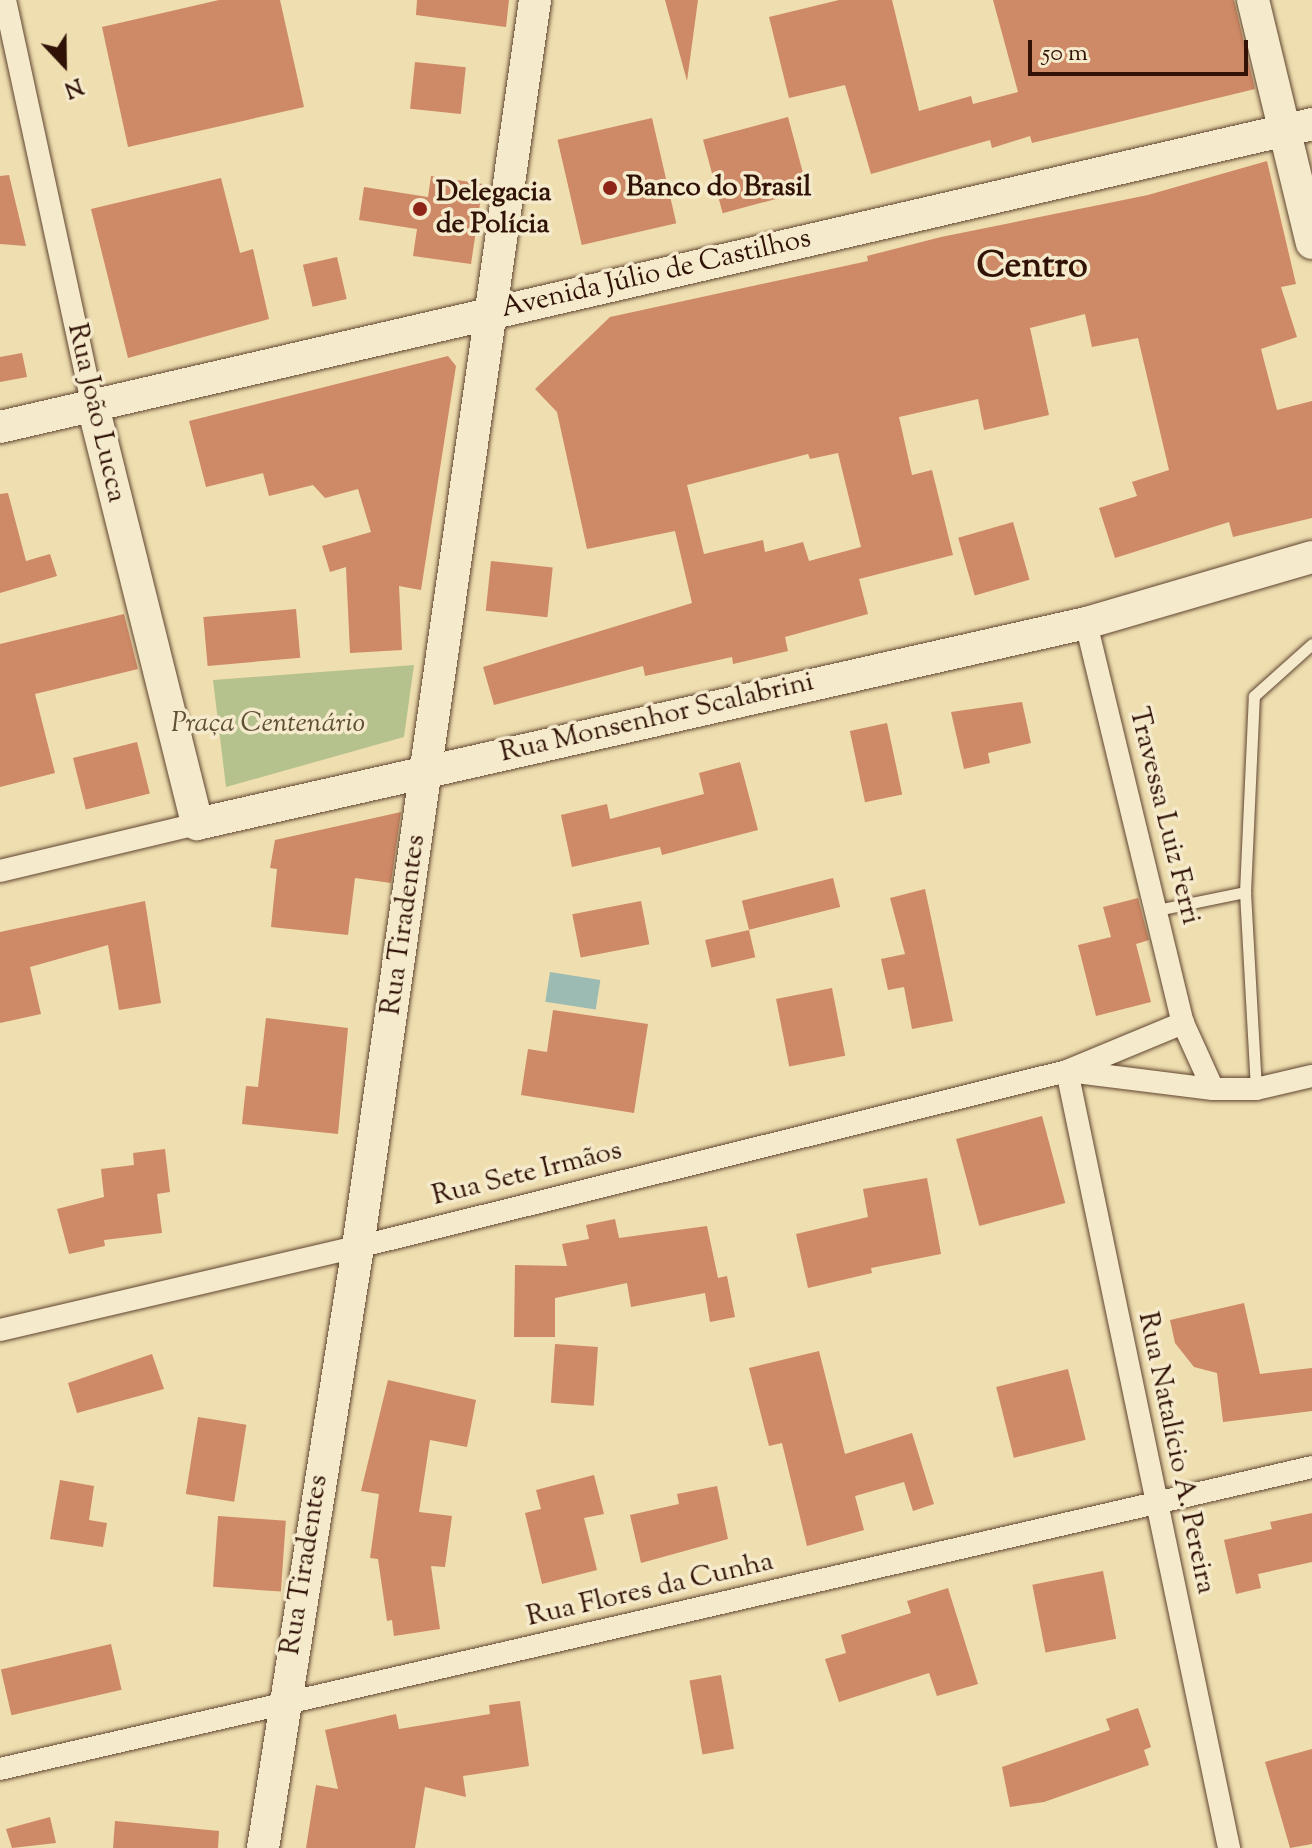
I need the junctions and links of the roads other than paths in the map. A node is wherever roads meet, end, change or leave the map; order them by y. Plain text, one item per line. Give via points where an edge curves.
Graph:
1 (5, 0) edge
2 (535, 0) edge
3 (1253, 0) edge
4 (1298, 128) edge
5 (1312, 243) edge
6 (489, 311) junction
7 (93, 406) junction
8 (0, 427) edge
9 (1312, 557) edge
10 (1086, 623) junction
11 (1312, 644) edge
12 (425, 770) junction
13 (197, 824) junction
14 (0, 871) edge
15 (1245, 892) junction
16 (1157, 910) junction
17 (1183, 1023) junction
18 (1067, 1071) junction
19 (1312, 1076) edge
20 (1213, 1089) junction
21 (1256, 1089) junction
22 (358, 1247) junction
23 (0, 1330) edge
24 (1312, 1467) edge
25 (1156, 1504) junction
26 (282, 1706) junction
27 (0, 1769) edge
28 (263, 1848) edge
29 (1229, 1848) edge

1 - 7 street, Rua João Lucca
2 - 6 street, Rua Tiradentes
3 - 4 street
4 - 5 street
4 - 6 street, Avenida Júlio de Castilhos
6 - 7 street, Avenida Júlio de Castilhos
6 - 12 street, Rua Tiradentes
7 - 8 street, Avenida Júlio de Castilhos
7 - 13 street, Rua João Lucca
9 - 10 street, Rua Monsenhor Scalabrini
10 - 12 street, Rua Monsenhor Scalabrini
10 - 16 street, Travessa Luiz Ferri
11 - 15 lane via 1254,696
12 - 13 street, Rua Monsenhor Scalabrini
12 - 22 street, Rua Tiradentes
13 - 14 street, Rua Monsenhor Scalabrini
15 - 16 lane
15 - 21 lane
16 - 17 street, Travessa Luiz Ferri
17 - 18 street
17 - 20 street, Travessa Luiz Ferri
18 - 20 street
18 - 22 street, Rua Sete Irmãos
18 - 25 street, Rua Natalício A. Pereira
19 - 21 street
20 - 21 street
22 - 23 street, Rua Sete Irmãos
22 - 26 street, Rua Tiradentes
24 - 25 street, Rua Flores da Cunha
25 - 26 street, Rua Flores da Cunha
25 - 29 street, Rua Natalício A. Pereira
26 - 27 street, Rua Flores da Cunha
26 - 28 street, Rua Tiradentes

